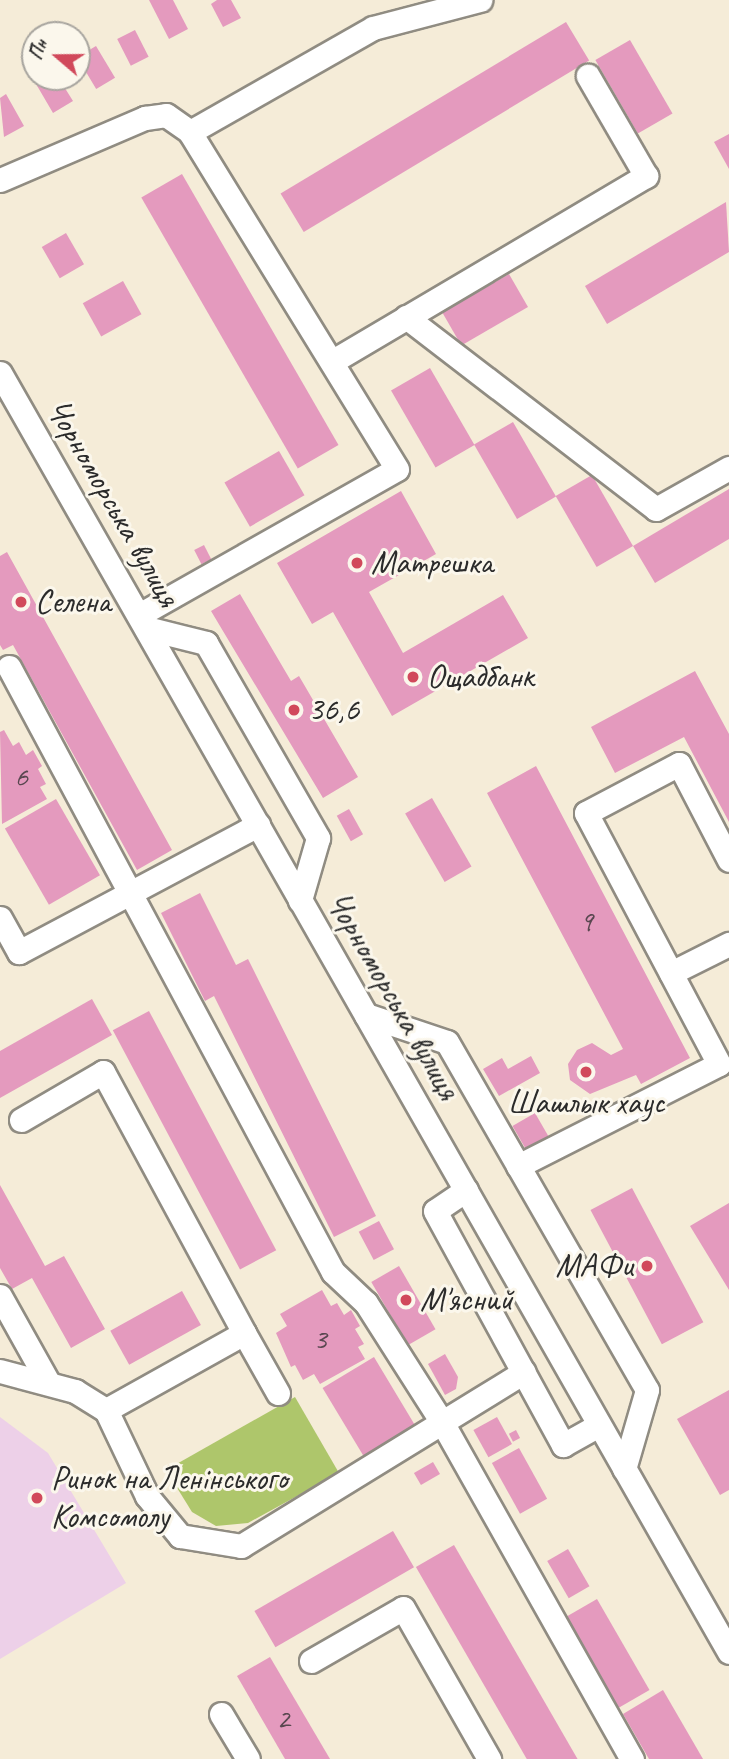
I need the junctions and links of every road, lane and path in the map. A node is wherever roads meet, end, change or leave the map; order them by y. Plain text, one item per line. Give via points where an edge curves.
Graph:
1 (480, 0) edge
2 (588, 76) dead end
3 (190, 132) junction
4 (0, 180) edge
5 (406, 317) junction
6 (333, 361) junction
7 (0, 373) edge
8 (729, 468) edge
9 (143, 622) junction
10 (9, 667) dead end
11 (258, 825) junction
12 (729, 860) edge
13 (130, 893) junction
14 (300, 900) junction
15 (0, 918) edge
16 (729, 944) edge
17 (671, 973) junction
18 (366, 1015) junction
19 (21, 1120) dead end
20 (518, 1166) junction
21 (466, 1189) junction
22 (0, 1296) edge
23 (244, 1333) junction
24 (0, 1371) edge
25 (524, 1372) junction
26 (48, 1382) junction
27 (278, 1393) dead end
28 (106, 1410) junction
29 (443, 1424) junction
30 (599, 1425) junction
31 (624, 1469) junction
32 (729, 1652) edge
33 (311, 1661) dead end
34 (221, 1714) dead end
35 (248, 1759) edge
36 (489, 1759) edge
37 (632, 1759) edge

1 - 3 street via 373,27
2 - 5 street via 646,176
3 - 4 street via 166,115 145,118
3 - 6 street
5 - 6 street
5 - 8 street via 656,509
6 - 9 street via 397,469
7 - 9 street, Чорноморська вулиця
9 - 11 street, Чорноморська вулиця
9 - 14 street via 206,643 318,838
10 - 13 street
11 - 13 street
11 - 14 street, Чорноморська вулиця
12 - 17 street via 679,764 586,813
13 - 15 street via 19,952
13 - 29 street via 333,1272 366,1303
14 - 18 street, Чорноморська вулиця
16 - 17 street
17 - 20 street via 719,1064
18 - 20 street via 447,1042
18 - 21 street, Чорноморська вулиця
19 - 23 street via 103,1072
20 - 31 street via 647,1390
21 - 25 street via 435,1211
21 - 30 street, Чорноморська вулиця
22 - 26 street
23 - 27 street
23 - 28 street
24 - 26 street
25 - 29 street
25 - 30 street via 563,1445
26 - 28 street via 75,1391
28 - 29 street via 147,1496 180,1536 241,1546
29 - 37 street
30 - 31 street, Чорноморська вулиця
31 - 32 street, Чорноморська вулиця
33 - 36 street via 402,1608
34 - 35 street

